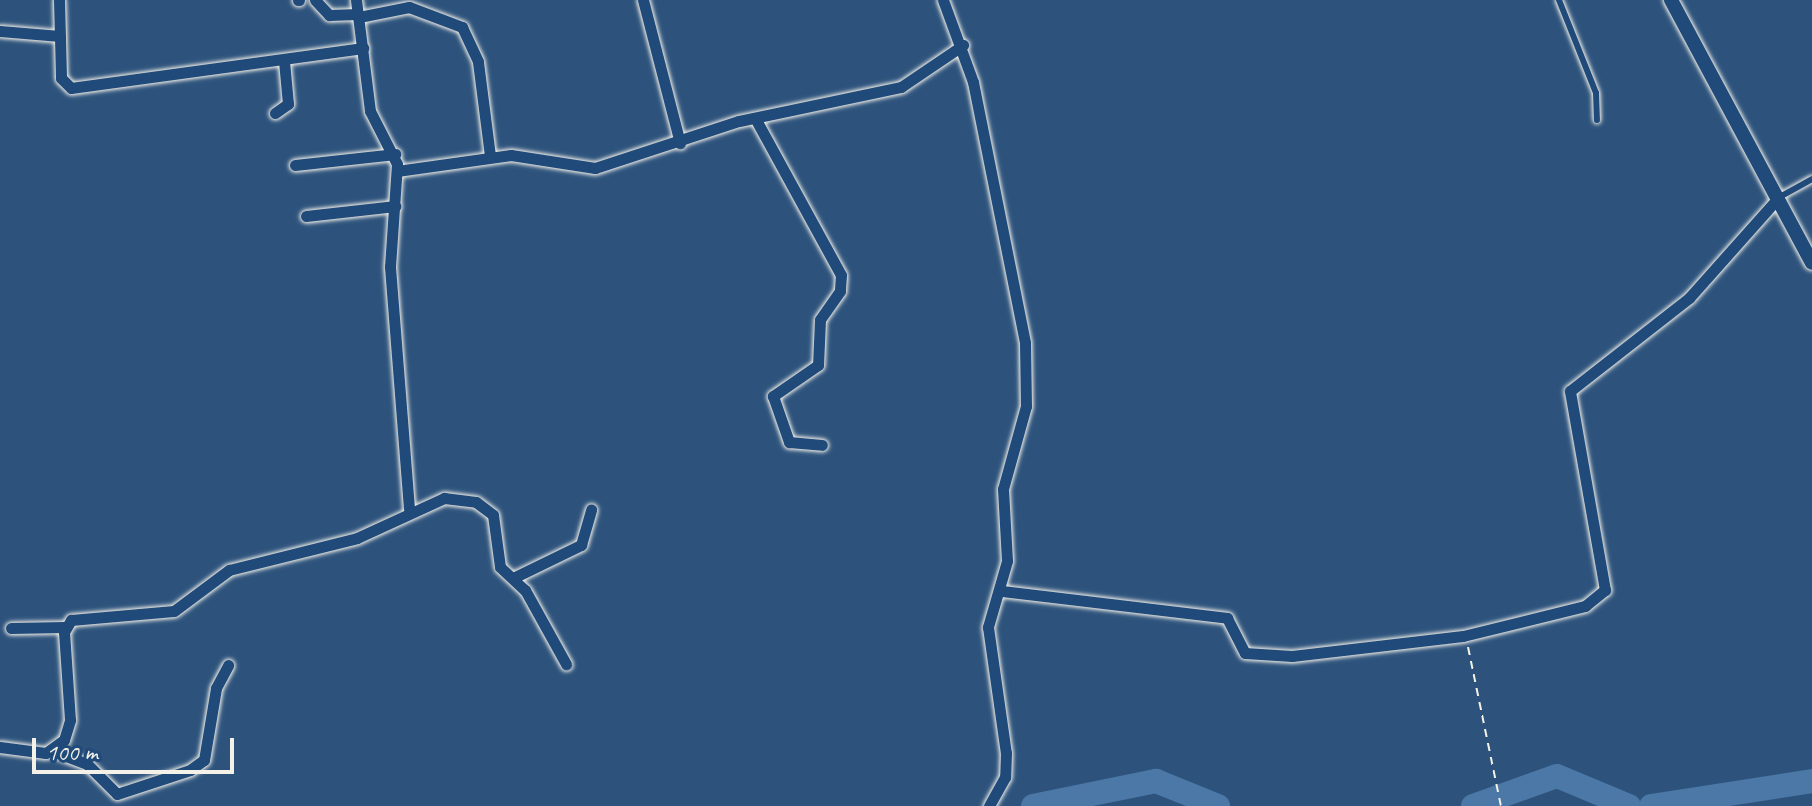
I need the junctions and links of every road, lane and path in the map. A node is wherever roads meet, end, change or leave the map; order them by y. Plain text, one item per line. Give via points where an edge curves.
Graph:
1 (59, 0) edge
2 (315, 0) edge
3 (356, 0) edge
4 (643, 0) edge
5 (943, 0) edge
6 (1559, 0) edge
7 (1671, 0) edge
8 (358, 16) junction
9 (0, 31) edge
10 (60, 36) junction
11 (963, 45) junction
12 (363, 48) junction
13 (284, 61) junction
14 (275, 113) dead end
15 (755, 118) junction
16 (1597, 120) dead end
17 (680, 143) junction
18 (395, 154) junction
19 (490, 156) junction
20 (295, 165) dead end
21 (397, 171) junction
22 (1812, 179) edge
23 (1778, 198) junction
24 (395, 206) junction
25 (306, 216) dead end
26 (1812, 263) edge
27 (822, 445) dead end
28 (409, 508) junction
29 (591, 509) dead end
30 (513, 578) junction
31 (1002, 591) junction
32 (65, 627) junction
33 (11, 628) dead end
34 (1463, 636) junction
35 (566, 664) dead end
36 (228, 665) dead end
37 (0, 747) edge
38 (53, 751) junction
39 (990, 803) edge
40 (1501, 806) edge

1 - 10 street
2 - 8 street via 329,15
3 - 8 street
4 - 17 street
5 - 11 street
6 - 16 lane via 1596,93
7 - 23 street
8 - 12 street
8 - 19 street via 409,7 462,27 478,62
9 - 10 street
10 - 13 street via 61,78 71,88
11 - 15 street via 901,87
11 - 31 street via 1025,343 1026,406 1003,489
12 - 13 street
12 - 18 street via 370,111
13 - 14 street via 288,104
15 - 17 street
15 - 27 street via 841,275 840,291 820,320 818,365 773,396 789,442
17 - 19 street via 595,168
18 - 20 street
18 - 21 street
19 - 21 street
21 - 24 street
22 - 23 lane
23 - 26 street
23 - 34 street via 1689,298 1570,391 1604,571 1600,598
24 - 25 street
24 - 28 street via 395,378
28 - 30 street via 444,498 476,502 493,515 496,555
28 - 32 street via 357,538 229,570 174,611 86,617
29 - 30 street via 581,545
30 - 35 street
31 - 34 street via 1227,618 1237,647 1256,654
31 - 39 street via 988,627 1006,767
32 - 33 street
32 - 38 street via 70,720
34 - 40 path
36 - 38 street via 216,688 204,760 190,770 117,794 87,764
37 - 38 street

